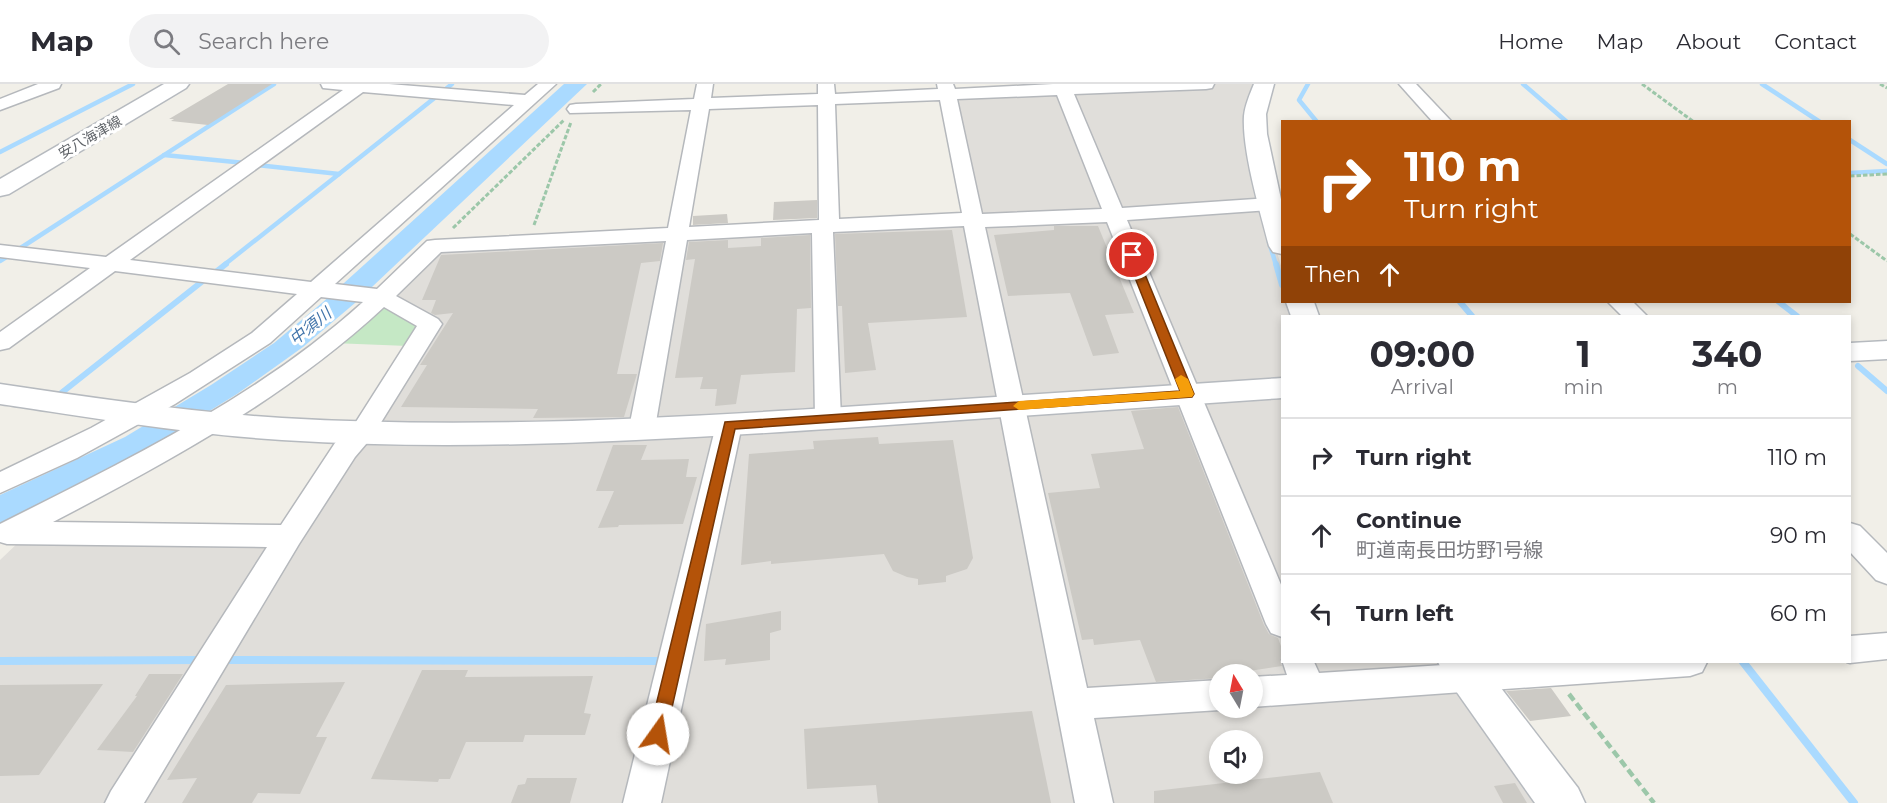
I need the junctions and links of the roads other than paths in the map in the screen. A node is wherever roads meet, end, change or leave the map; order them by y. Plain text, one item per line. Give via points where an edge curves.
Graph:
1 (36, 84) edge
2 (53, 84) edge
3 (179, 84) edge
4 (329, 84) edge
5 (548, 84) edge
6 (1206, 84) edge
7 (1264, 84) edge
8 (1407, 84) edge
9 (361, 85) edge
10 (1062, 87) edge
11 (946, 89) edge
12 (826, 91) edge
13 (703, 94) edge
14 (0, 98) edge
15 (528, 101) junction
16 (0, 105) edge
17 (576, 109) road end
18 (1441, 120) edge
19 (0, 189) edge
20 (1270, 204) junction
21 (1116, 215) junction
22 (973, 220) junction
23 (825, 226) junction
24 (678, 233) junction
25 (1281, 242) edge
26 (0, 251) edge
27 (111, 265) junction
28 (322, 290) junction
29 (379, 296) junction
30 (1621, 303) edge
31 (1634, 315) edge
32 (0, 343) edge
33 (1887, 350) edge
34 (1851, 352) edge
35 (1281, 388) edge
36 (0, 394) edge
37 (1188, 394) junction
38 (1010, 406) junction
39 (140, 414) junction
40 (828, 418) junction
41 (209, 423) junction
42 (729, 425) junction
43 (642, 428) junction
44 (363, 431) junction
45 (0, 483) edge
46 (4, 534) edge
47 (1851, 535) edge
48 (289, 536) junction
49 (1887, 572) edge
50 (1281, 622) edge
51 (1887, 646) edge
52 (1851, 649) edge
53 (1676, 663) edge
54 (1464, 670) edge
55 (1304, 675) edge
56 (1263, 688) edge
57 (1209, 695) edge
58 (1072, 704) junction
59 (124, 803) edge
60 (642, 803) edge
61 (1094, 803) edge
62 (1562, 803) edge

1 - 14 street
2 - 16 street
3 - 19 street, 安八海津線
4 - 9 street
5 - 15 street
6 - 10 street
7 - 20 street via 1255,114
8 - 18 street
9 - 15 street
9 - 27 street
10 - 11 street
10 - 21 street
11 - 12 street
11 - 22 street
12 - 13 street
12 - 23 street
13 - 17 street
13 - 24 street
15 - 28 street
20 - 21 street
20 - 25 street
21 - 22 street
21 - 37 street
22 - 23 street
22 - 38 street
23 - 24 street
23 - 40 street
24 - 29 street via 435,246
24 - 43 street
26 - 27 street
27 - 28 street
27 - 32 street
28 - 29 street
28 - 39 street via 261,338
29 - 41 street via 293,371
29 - 44 street via 430,324
30 - 31 street
33 - 34 street
35 - 37 street
36 - 39 street
37 - 38 street
37 - 50 street
38 - 40 street
38 - 58 street
39 - 41 street
39 - 45 street
40 - 42 street
41 - 44 street
41 - 46 street via 177,445
42 - 43 street
42 - 60 street
43 - 44 street via 576,432
44 - 48 street via 345,450
46 - 48 street
47 - 49 street
48 - 59 street
51 - 52 street
53 - 54 street via 1552,672
54 - 55 street
54 - 62 street
55 - 56 street
57 - 58 street
58 - 61 street

